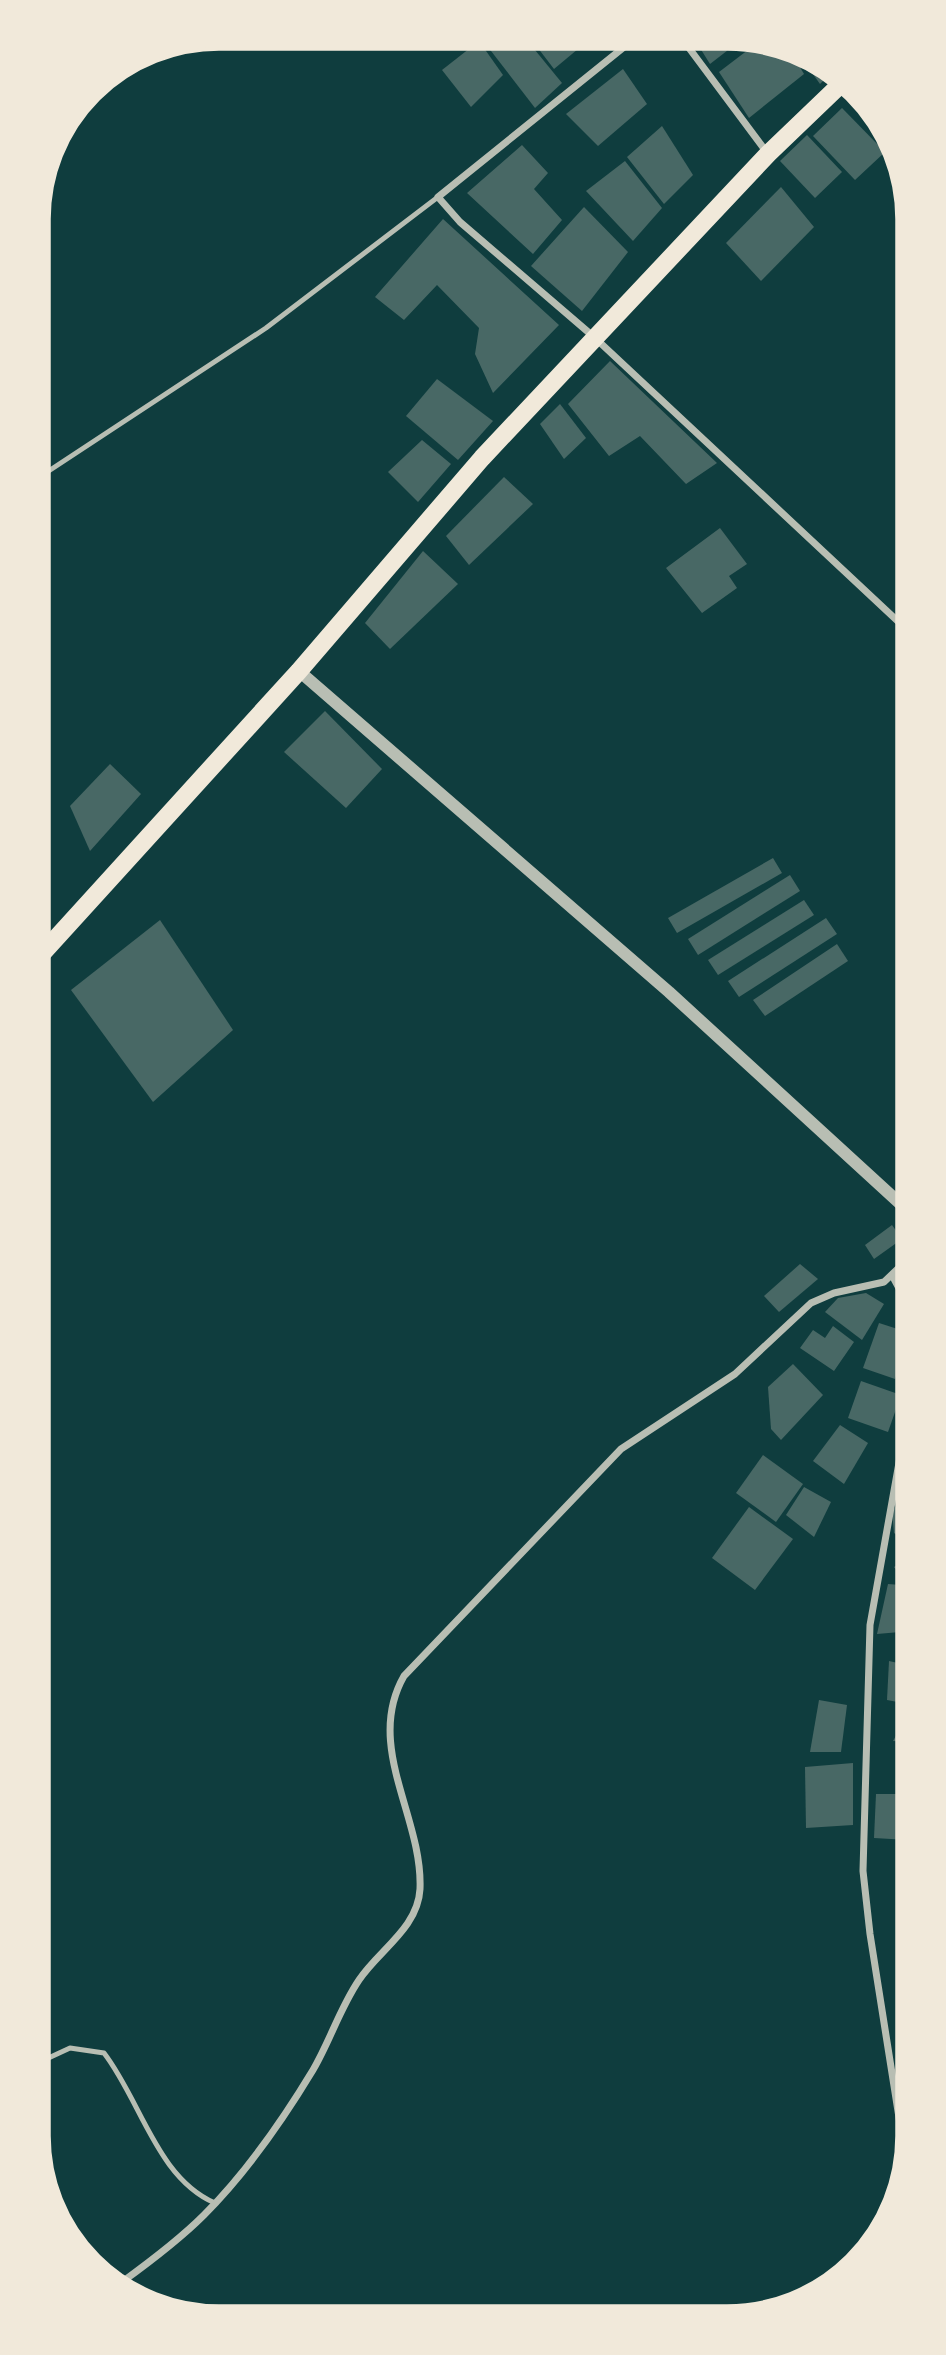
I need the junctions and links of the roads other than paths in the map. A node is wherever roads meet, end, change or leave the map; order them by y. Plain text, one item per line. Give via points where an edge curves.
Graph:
1 (622, 49) edge
2 (690, 49) edge
3 (836, 89) edge
4 (768, 154) junction
5 (438, 197) junction
6 (594, 337) junction
7 (49, 471) edge
8 (897, 620) edge
9 (299, 671) junction
10 (49, 946) edge
11 (897, 1201) edge
12 (897, 1271) edge
13 (892, 1276) junction
14 (897, 1285) edge
15 (897, 1474) edge
16 (49, 2058) edge
17 (897, 2105) edge
18 (215, 2203) junction
19 (127, 2278) edge

1 - 5 street
2 - 4 street
3 - 4 main road
4 - 6 main road
5 - 6 street via 460,222
5 - 7 lane via 266,328
6 - 8 street
6 - 9 main road via 482,458
9 - 10 main road
9 - 11 street via 650,976
12 - 13 street
13 - 14 street
13 - 18 street via 811,1303 736,1374 621,1449 404,1676 394,1697 391,1738 398,1790 419,1871 417,1903 403,1929 360,1977 312,2073
15 - 17 street via 870,1625 863,1847 870,1934
16 - 18 lane via 70,2048 104,2053 122,2077 170,2168 197,2195
18 - 19 street

